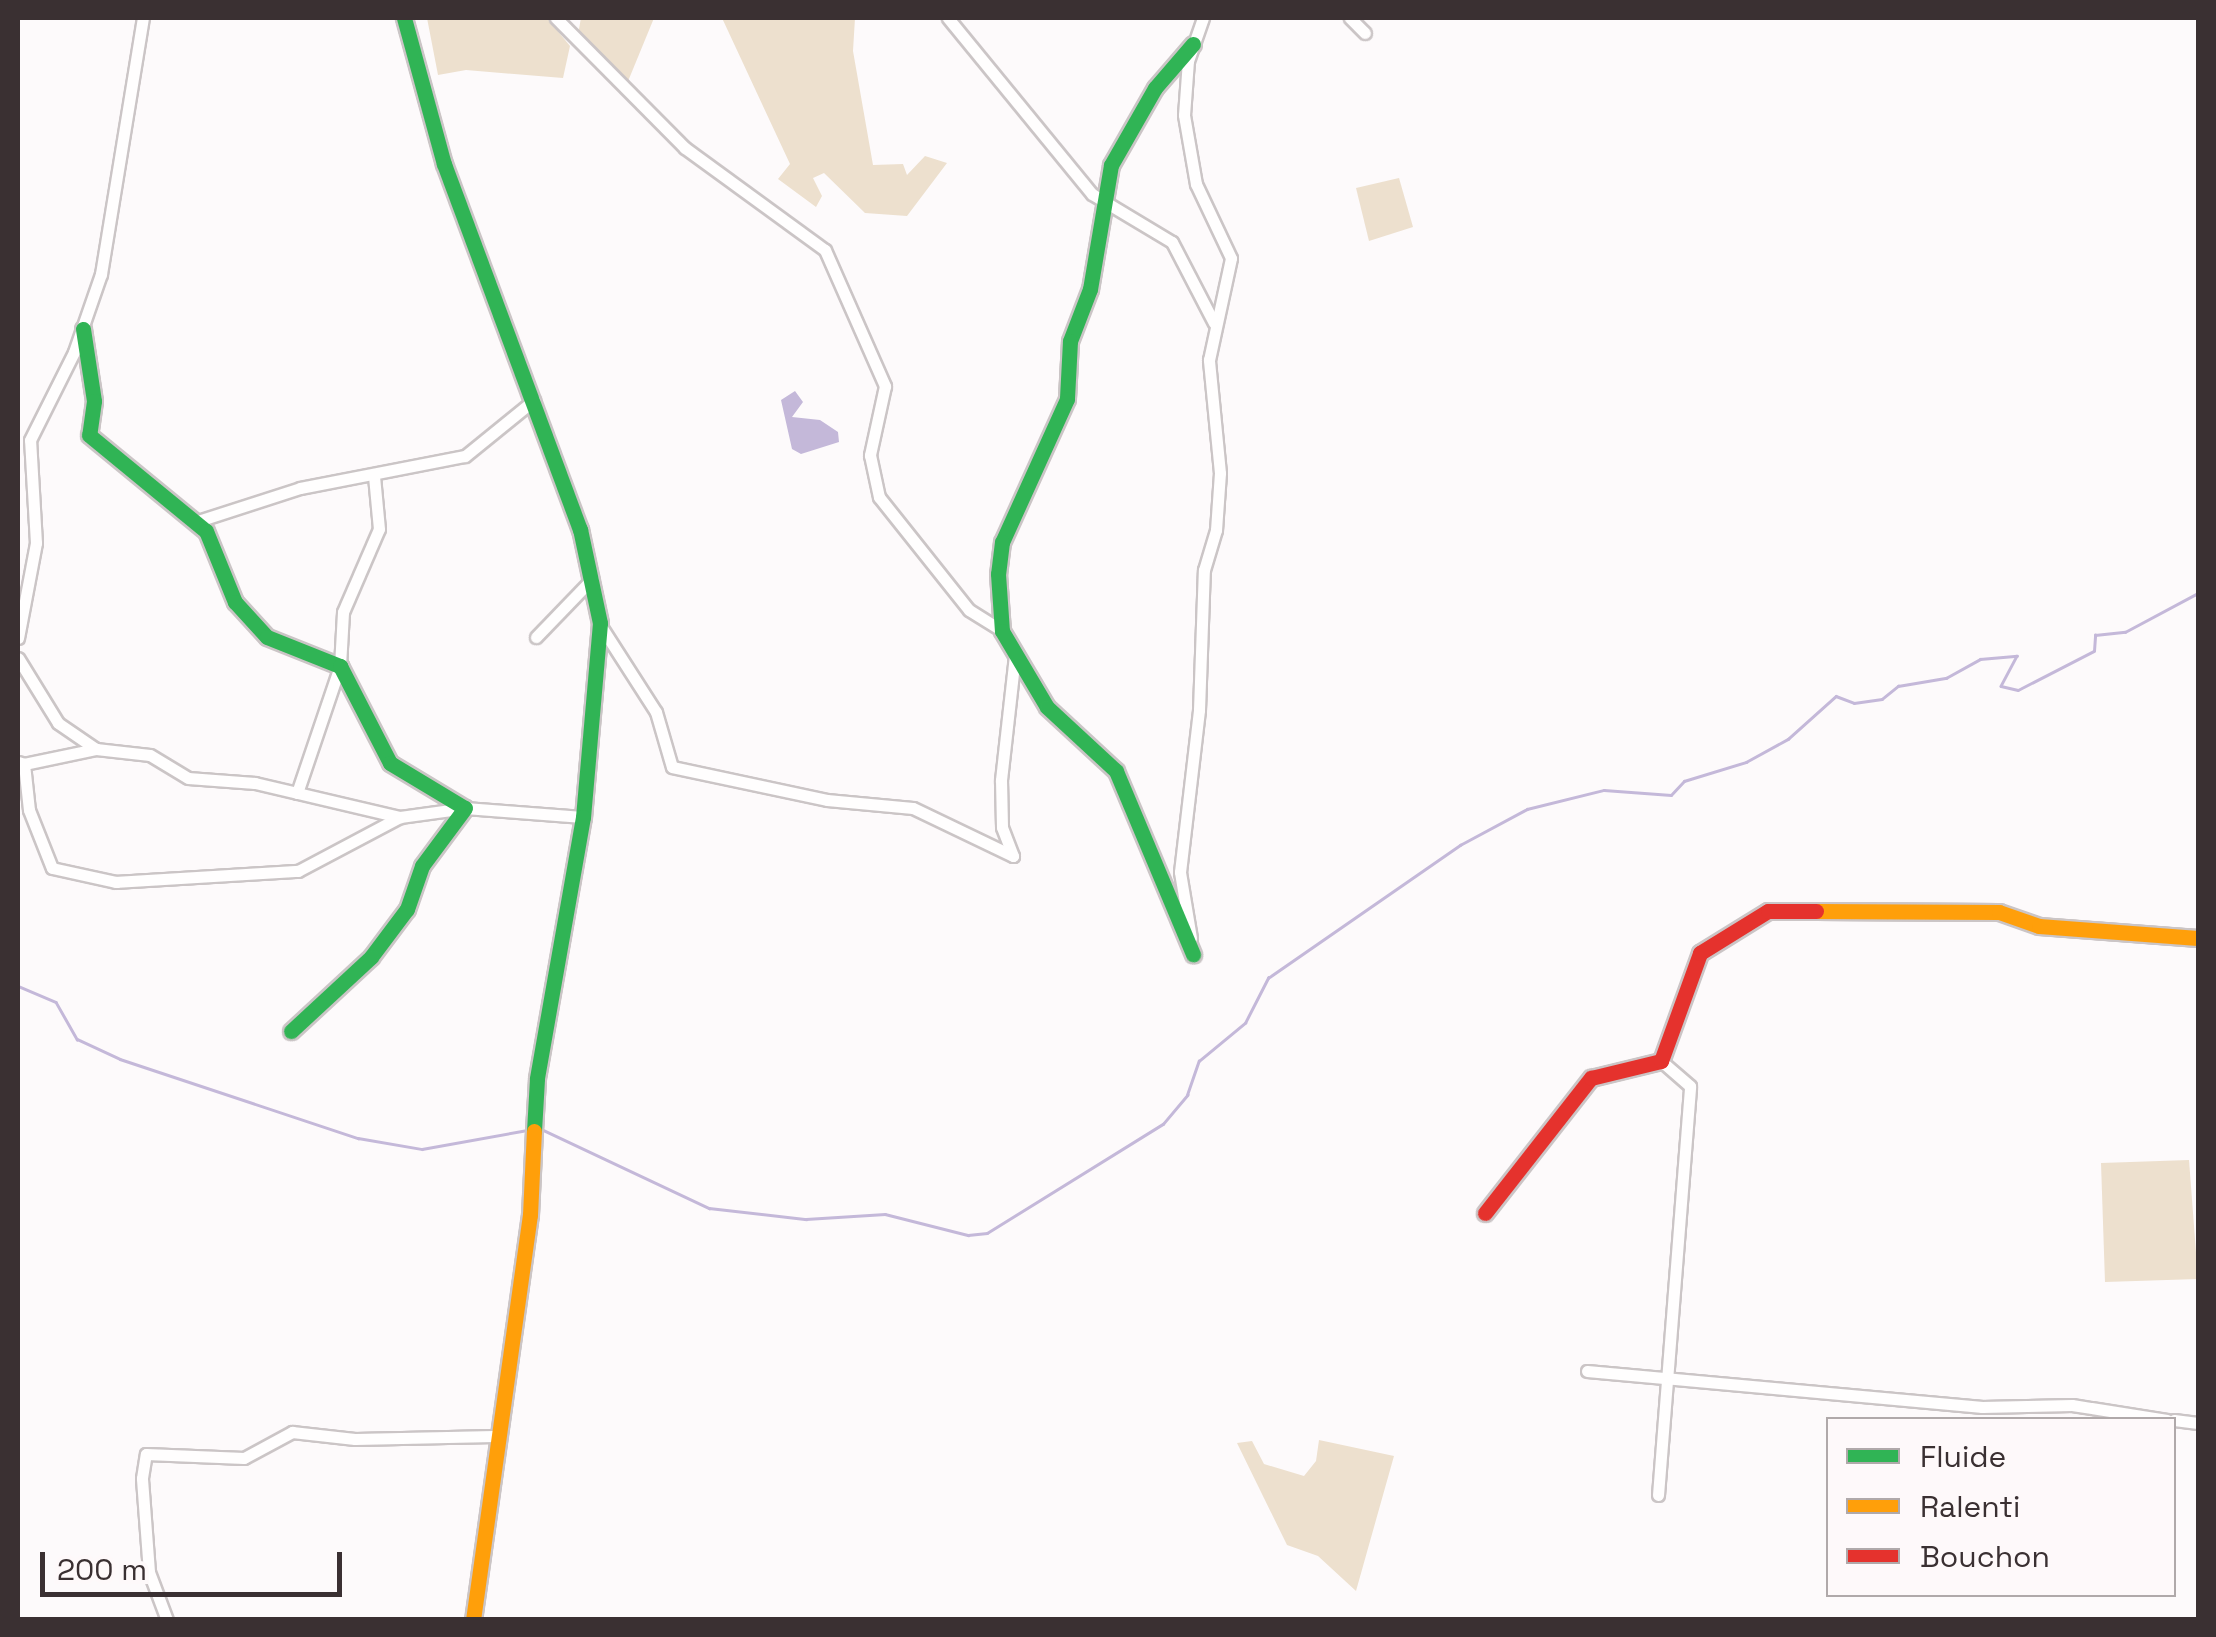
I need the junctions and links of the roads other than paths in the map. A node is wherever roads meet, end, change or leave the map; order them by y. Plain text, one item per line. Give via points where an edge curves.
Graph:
1 (143, 18) edge
2 (404, 18) edge
3 (556, 18) edge
4 (948, 18) edge
5 (1203, 18) edge
6 (1350, 18) edge
7 (1365, 34) dead end
8 (1193, 44) junction
9 (1102, 199) junction
10 (1214, 323) junction
11 (83, 329) junction
12 (534, 400) junction
13 (374, 476) junction
14 (198, 521) junction
15 (594, 577) junction
16 (600, 623) junction
17 (1002, 632) junction
18 (536, 637) dead end
19 (18, 638) edge
20 (1015, 656) junction
21 (18, 658) edge
22 (340, 666) junction
23 (96, 750) junction
24 (21, 763) edge
25 (297, 793) junction
26 (465, 808) junction
27 (400, 817) junction
28 (583, 817) junction
29 (2198, 938) edge
30 (1193, 954) joint
31 (290, 1030) dead end
32 (1661, 1061) junction
33 (1485, 1213) dead end
34 (1587, 1372) dead end
35 (1667, 1379) junction
36 (2150, 1417) edge
37 (494, 1436) junction
38 (1658, 1495) dead end
39 (167, 1620) edge
40 (473, 1620) edge

1 - 11 street via 101,274
2 - 12 street via 444,164
3 - 17 street via 685,148 825,250 886,386 870,455 879,498 969,610
4 - 9 street
5 - 8 street
6 - 7 street
8 - 9 street via 1122,142
8 - 10 street via 1182,98 1190,159 1231,258
9 - 10 street via 1172,242
9 - 17 street via 1090,290 1070,342 1067,399 1002,542
10 - 30 street via 1209,384 1220,452 1217,521 1204,570 1199,710 1180,872
11 - 14 street via 94,401 86,432
11 - 19 street via 30,440 36,543
12 - 13 street via 465,456
12 - 15 street
13 - 14 street via 300,488
13 - 22 street via 382,518 343,612
14 - 22 street via 242,612 281,647
15 - 16 street
15 - 18 street
16 - 20 street via 656,712 672,767 827,800 913,808 1013,856 1002,827 1001,780
16 - 28 street
17 - 20 street
20 - 30 street via 1047,707 1116,771
21 - 23 street via 58,723
22 - 25 street
22 - 26 street via 390,763
23 - 24 street
23 - 25 street via 150,755 188,778
24 - 27 street via 29,810 52,868 116,882 298,871
25 - 27 street
26 - 27 street
26 - 28 street
26 - 31 street via 422,866 407,909 370,958
28 - 37 street via 537,1079 530,1215
29 - 32 street via 2039,926 1999,912 1768,911 1700,953
32 - 33 street via 1592,1078
32 - 35 street via 1690,1086
34 - 35 street
35 - 36 street via 1982,1407 2072,1405
35 - 38 street
37 - 39 street via 292,1432 244,1458 146,1454 149,1572
37 - 40 street

